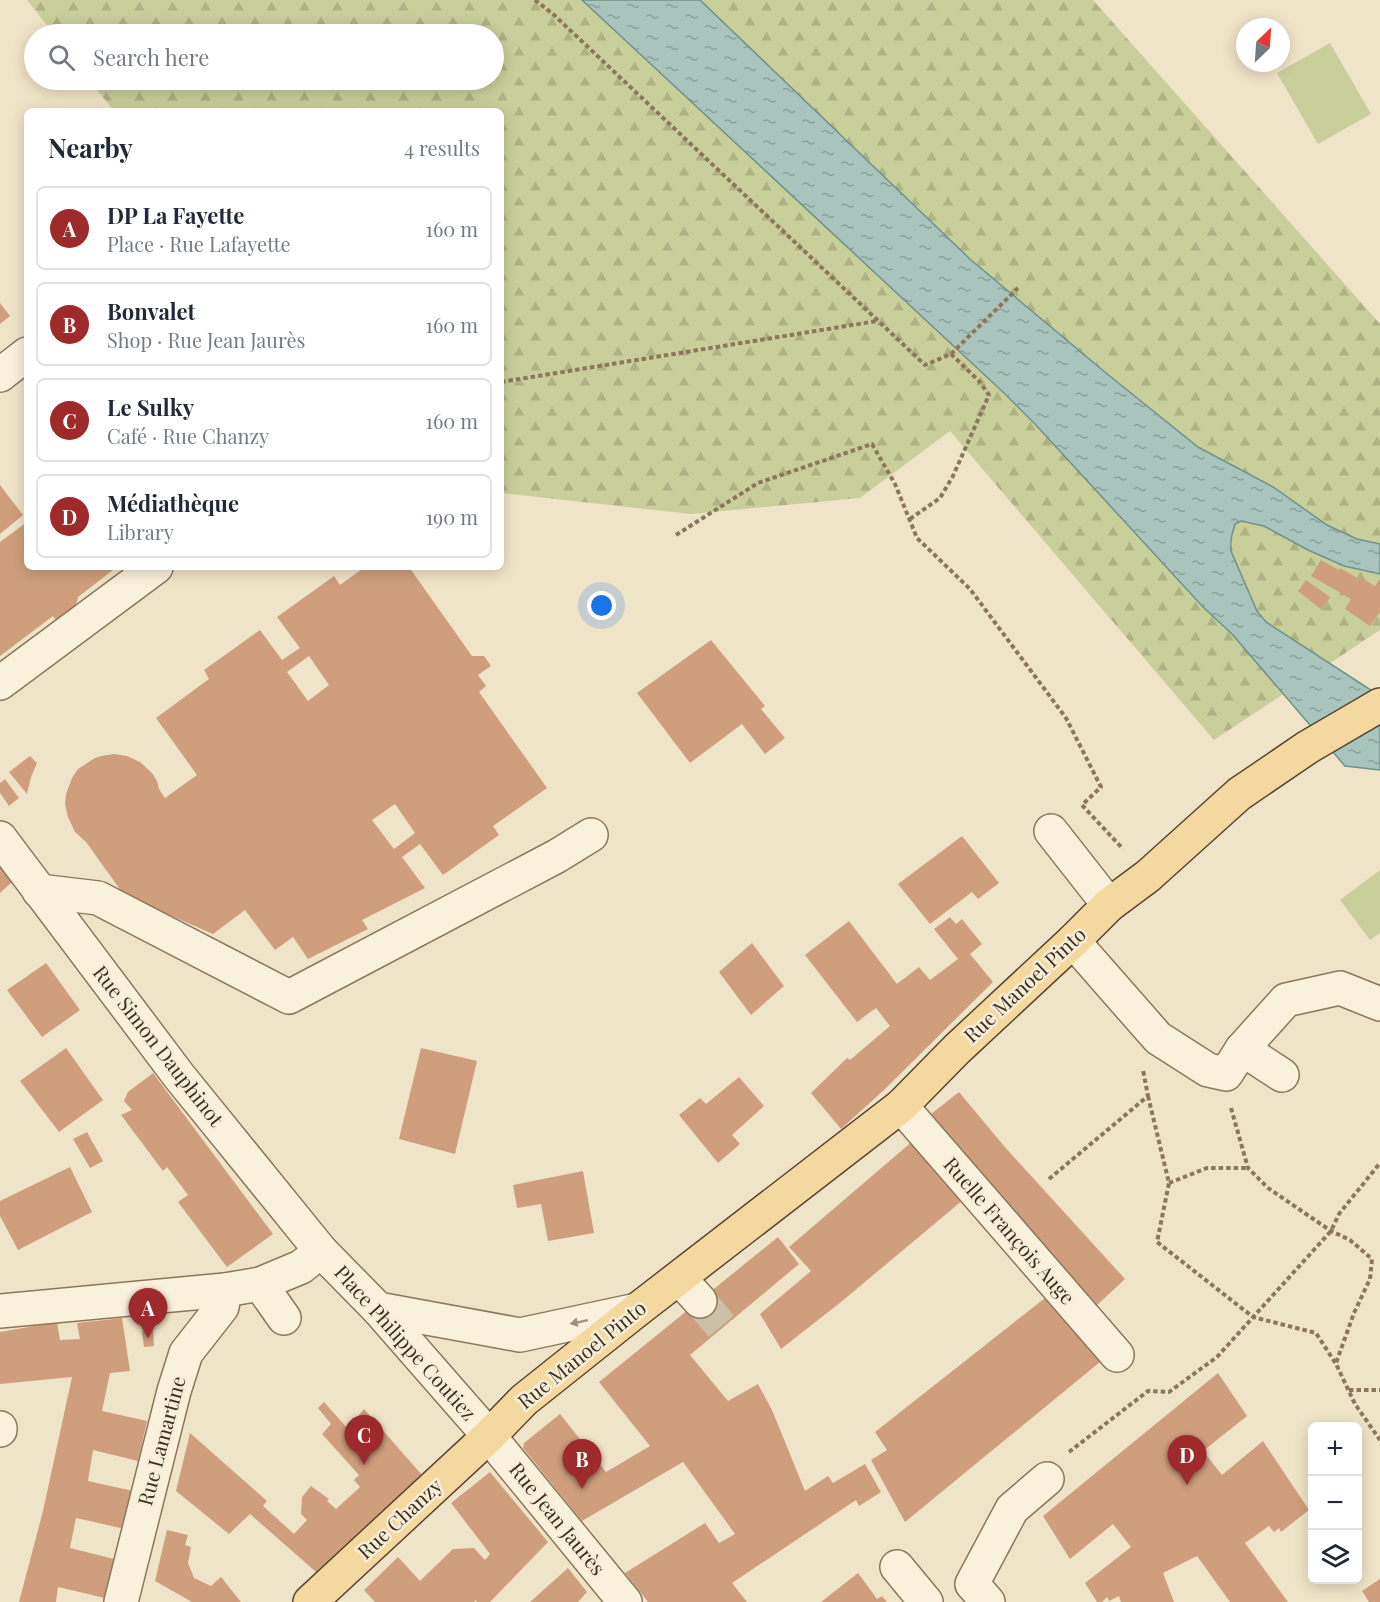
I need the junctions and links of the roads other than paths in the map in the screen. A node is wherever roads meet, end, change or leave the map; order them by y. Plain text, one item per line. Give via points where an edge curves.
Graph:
1 (24, 356) edge
2 (0, 375) edge
3 (152, 570) edge
4 (0, 683) edge
5 (1380, 705) edge
6 (1051, 831) dead end
7 (591, 835) dead end
8 (0, 838) edge
9 (39, 891) junction
10 (1109, 905) junction
11 (1073, 941) junction
12 (1380, 1004) edge
13 (1234, 1061) junction
14 (1282, 1075) dead end
15 (900, 1106) junction
16 (321, 1251) junction
17 (260, 1284) junction
18 (225, 1290) junction
19 (378, 1309) junction
20 (637, 1310) junction
21 (0, 1311) edge
22 (284, 1318) dead end
23 (1117, 1355) dead end
24 (489, 1436) junction
25 (1047, 1479) road end
26 (897, 1567) dead end
27 (121, 1602) edge
28 (310, 1602) edge
29 (625, 1602) edge
30 (926, 1602) edge
31 (988, 1602) edge

1 - 2 street
3 - 4 street
5 - 10 main road, Rue Manoel Pinto via 1239,794 1148,876
6 - 10 street
7 - 9 street via 289,997 98,898
8 - 9 street, Rue Simon Dauphinot
9 - 16 street, Rue Simon Dauphinot via 179,1076
10 - 11 main road, Rue Manoel Pinto
11 - 13 street via 1158,1038 1208,1070
11 - 15 main road, Rue Manoel Pinto
12 - 13 street via 1340,988 1286,1000
13 - 14 street
15 - 20 main road, Rue Manoel Pinto via 689,1289
15 - 23 street, Ruelle François Auge
16 - 17 street via 302,1267
16 - 19 street, Place Philippe Coutiez
17 - 18 street
17 - 22 street
18 - 21 street
18 - 27 street, Rue Lamartine via 222,1307 186,1353
20 -> 19 street via 520,1335
19 - 24 street, Place Philippe Coutiez
20 - 24 main road, Rue Manoel Pinto via 524,1400
24 - 28 main road, Rue Chanzy
24 - 29 street, Rue Jean Jaurès
25 - 31 street via 1012,1509 972,1584
26 - 30 street

